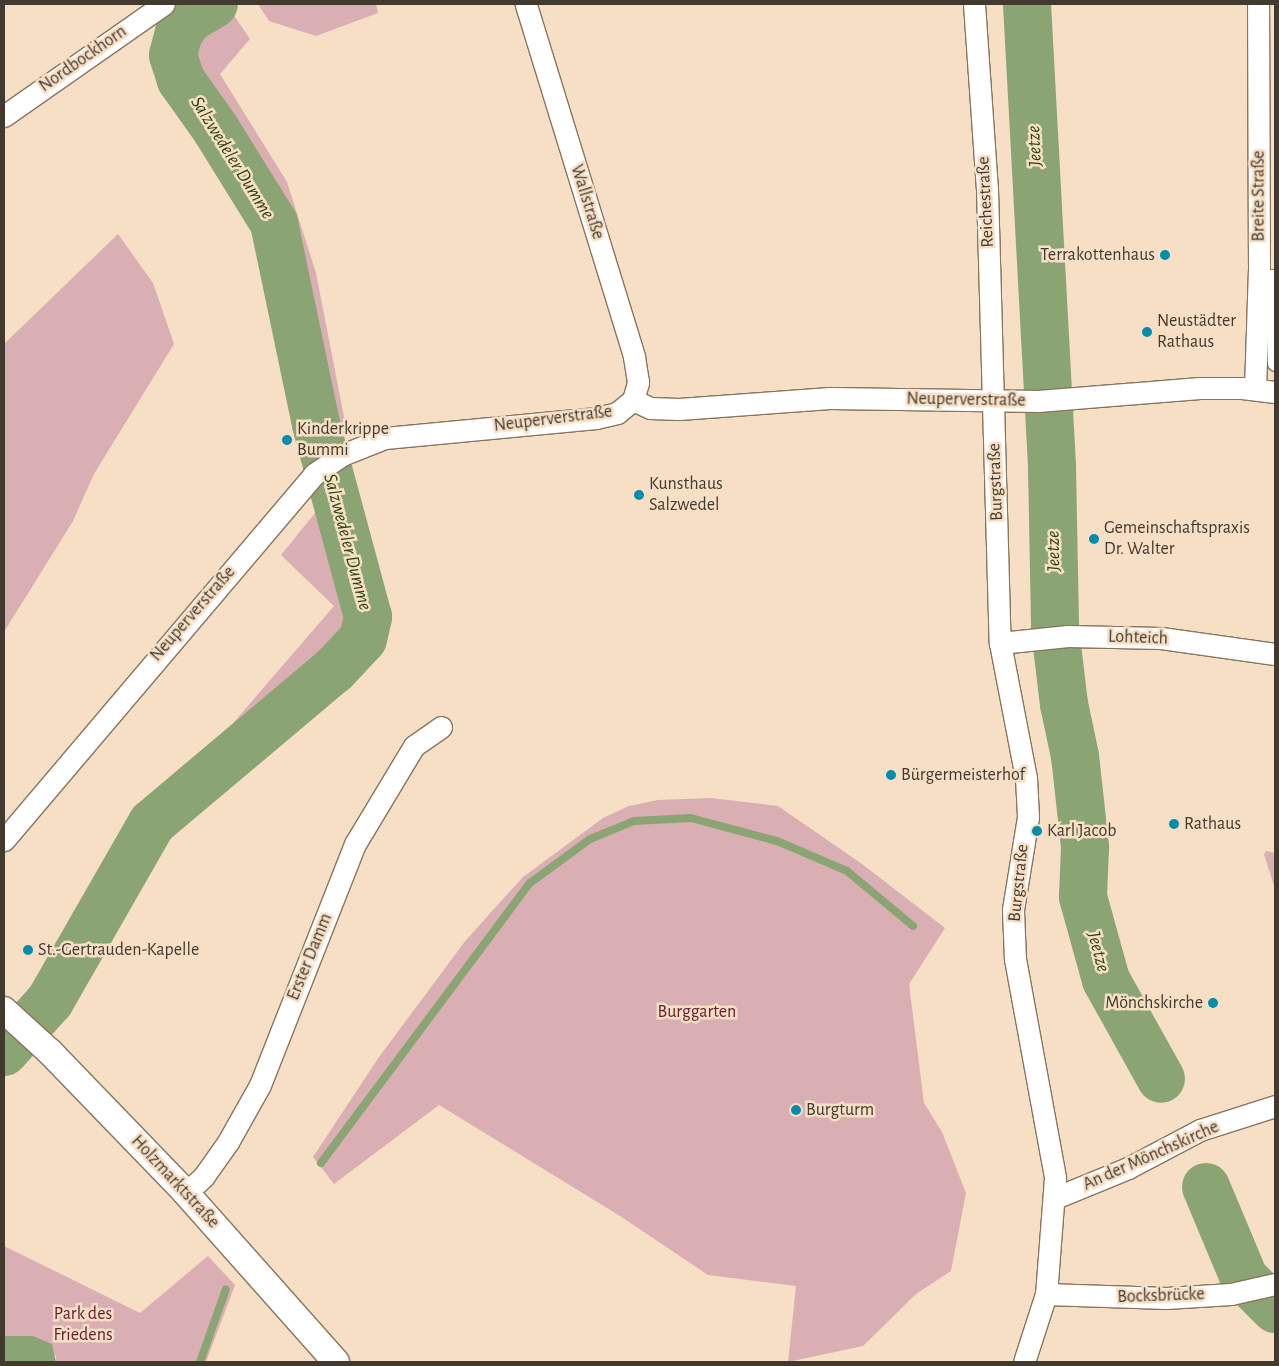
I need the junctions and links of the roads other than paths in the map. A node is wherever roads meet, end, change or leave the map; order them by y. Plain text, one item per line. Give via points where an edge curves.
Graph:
1 (164, 4) edge
2 (526, 4) edge
3 (974, 4) edge
4 (1258, 4) edge
5 (4, 116) edge
6 (1275, 277) edge
7 (1275, 363) edge
8 (1265, 390) edge
9 (633, 400) junction
10 (994, 400) junction
11 (1000, 643) junction
12 (1275, 654) edge
13 (441, 727) dead end
14 (4, 840) edge
15 (7, 1013) edge
16 (1275, 1106) edge
17 (186, 1193) junction
18 (1055, 1198) junction
19 (1275, 1284) edge
20 (1046, 1294) junction
21 (336, 1362) edge
22 (1024, 1362) edge

1 - 5 street, Nordbockhorn
2 - 9 street, Wallstraße via 634,356 638,382
3 - 10 street, Reichestraße via 987,189
4 - 8 street, Breite Straße via 1259,269
6 - 7 street via 1272,277
8 - 10 street, Neuperverstraße via 1198,388 1038,401
9 - 10 street, Neuperverstraße via 650,408 679,409 830,398
9 - 14 street, Neuperverstraße via 617,413 602,417 409,435 368,443 342,455 314,474
10 - 11 street, Burgstraße
11 - 12 street, Lohteich via 1059,637 1161,638
11 - 18 street, Burgstraße via 1026,778 1028,817 1013,910 1015,959 1055,1178
13 - 17 street, Erster Damm via 414,746 355,844 260,1085 228,1142 204,1176
15 - 17 street, Holzmarktstraße
16 - 18 street, An der Mönchskirche via 1200,1130 1128,1168
17 - 21 street, Holzmarktstraße
18 - 20 street, Burgstraße
19 - 20 street, Bocksbrücke via 1231,1294 1166,1298
20 - 22 street, Burgstraße

